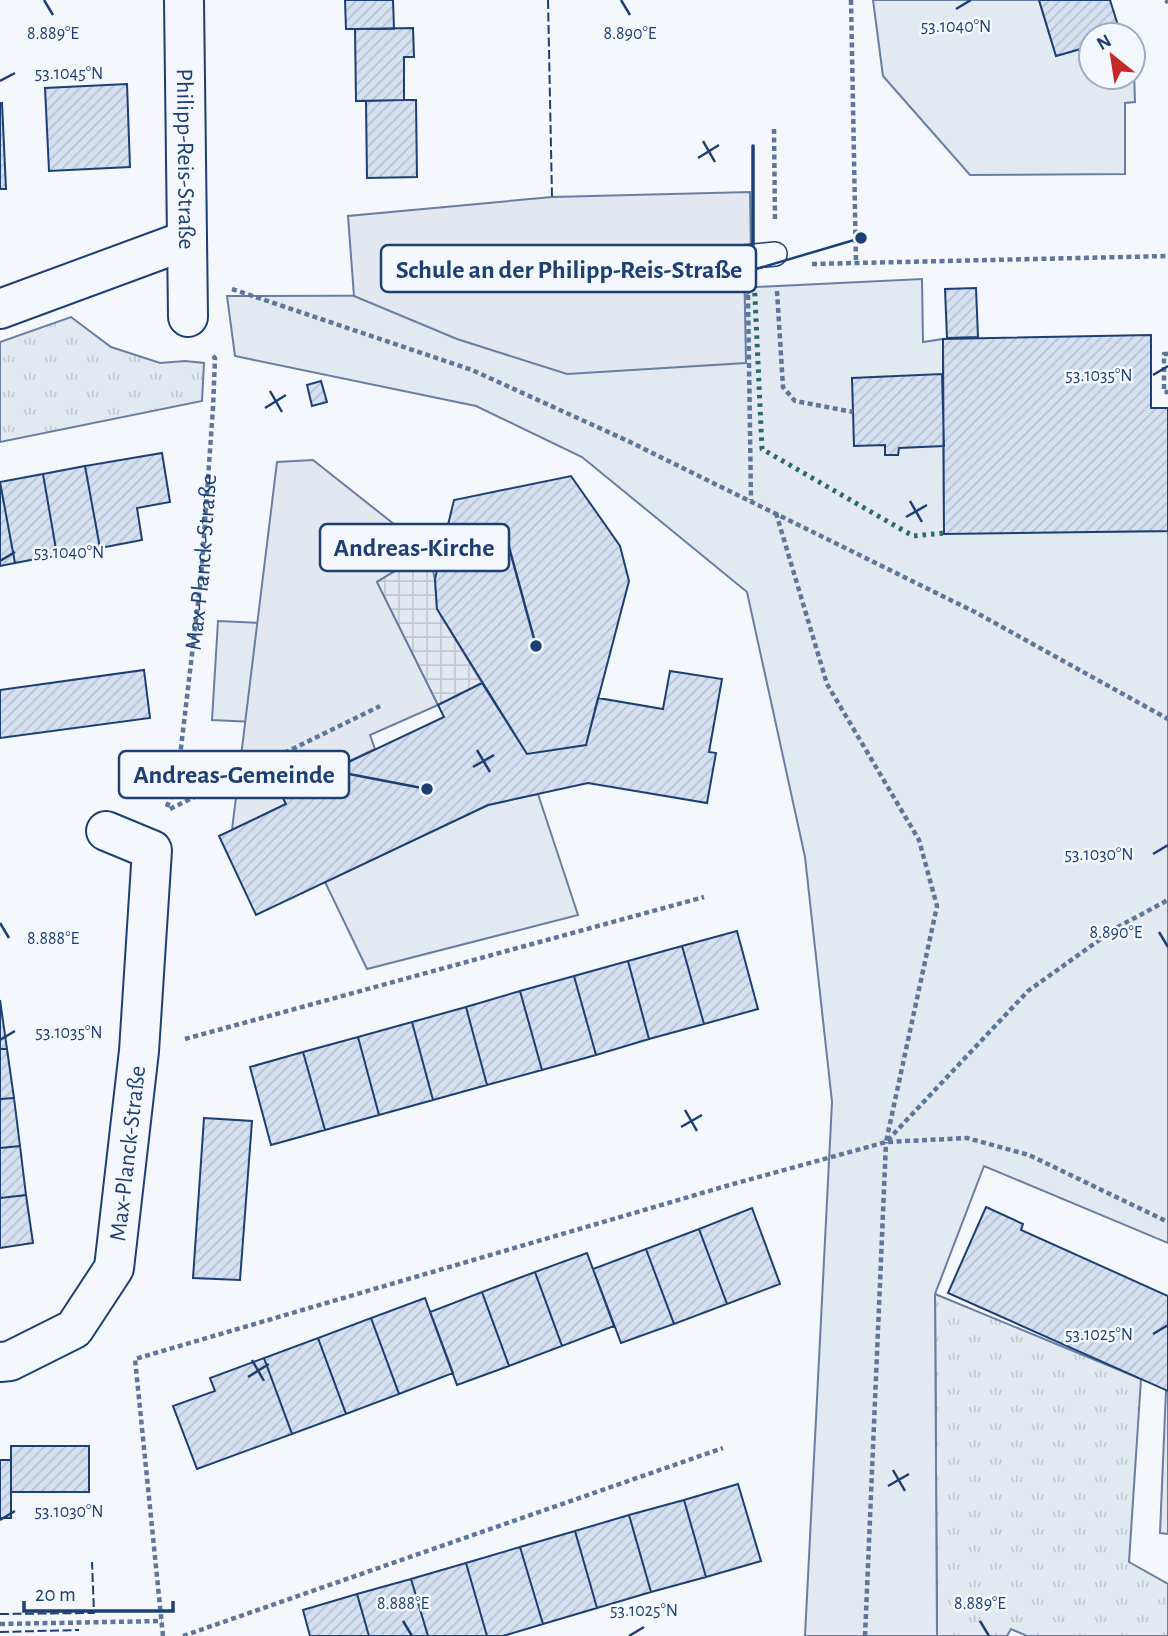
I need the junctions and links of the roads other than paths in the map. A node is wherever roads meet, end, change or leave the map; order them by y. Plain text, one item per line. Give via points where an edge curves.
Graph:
1 (184, 0) edge
2 (187, 240) junction
3 (775, 254) road end
4 (744, 257) dead end
5 (0, 309) edge
6 (188, 317) road end
7 (106, 831) dead end
8 (0, 1362) edge

1 - 2 street, Philipp-Reis-Straße
2 - 5 street
2 - 6 street, Philipp-Reis-Straße
3 - 4 lane
7 - 8 street, Max-Planck-Straße via 152,850 139,1051 114,1268 74,1329

